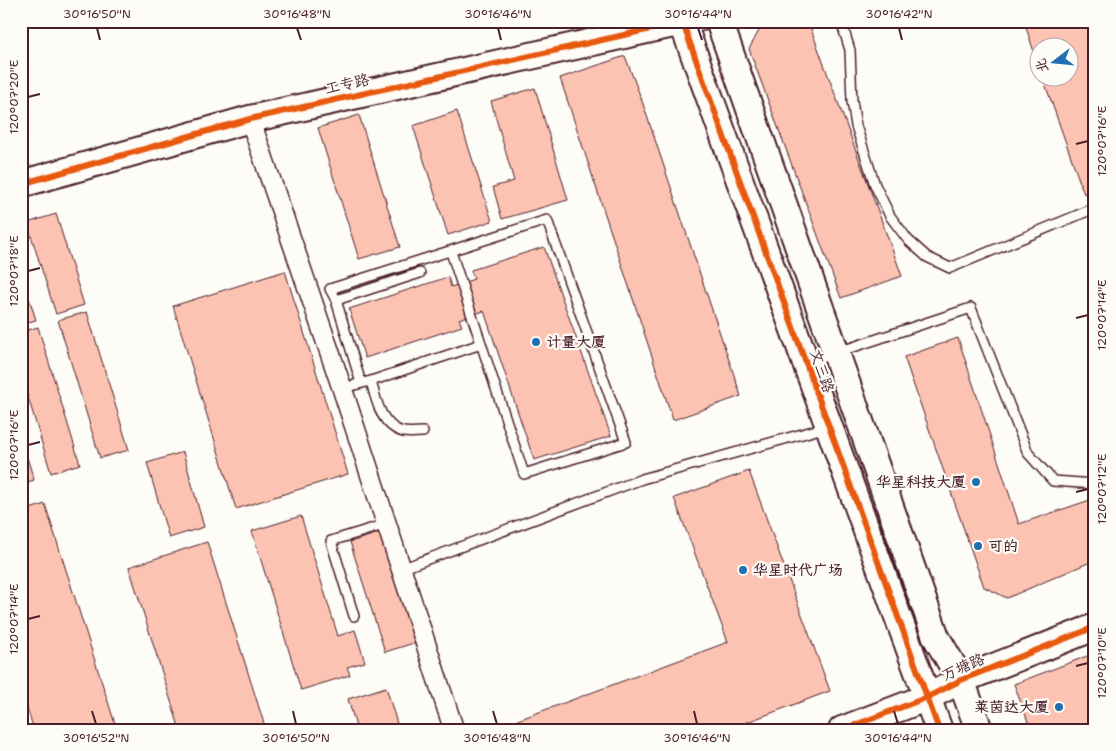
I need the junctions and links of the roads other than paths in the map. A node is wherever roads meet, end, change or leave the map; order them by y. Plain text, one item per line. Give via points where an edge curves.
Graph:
1 (719, 21) edge
2 (841, 21) edge
3 (689, 22) edge
4 (250, 119) junction
5 (21, 184) edge
6 (1095, 208) edge
7 (451, 252) junction
8 (420, 273) dead end
9 (336, 300) junction
10 (481, 344) junction
11 (835, 353) junction
12 (806, 362) junction
13 (371, 381) junction
14 (361, 382) junction
15 (342, 388) junction
16 (828, 427) junction
17 (423, 432) dead end
18 (1095, 484) edge
19 (386, 523) junction
20 (401, 569) junction
21 (354, 616) dead end
22 (1095, 627) edge
23 (961, 680) junction
24 (928, 697) junction
25 (454, 730) edge
26 (842, 730) edge
27 (939, 730) edge
28 (979, 730) edge

1 - 11 main road, 文三路
2 - 6 lane via 850,50 856,126 875,185 890,216 908,240 927,257 950,268
3 - 4 main road, 工专路
3 - 12 main road, 文三路
4 - 5 main road, 工专路
4 - 15 street
7 - 9 lane via 330,289
7 - 10 lane
7 - 10 lane via 547,220 626,442 524,474
8 - 9 lane
9 - 14 lane
10 - 13 lane
11 - 12 lane
11 - 18 lane via 971,308 1028,453 1053,481
11 - 23 main road, 文三路 via 936,636
12 - 16 main road, 文三路
13 - 14 lane
13 - 17 lane via 376,402 387,423 403,432
14 - 15 lane
15 - 19 street
16 - 20 lane via 642,479
16 - 24 main road, 文三路
19 - 20 street
19 - 21 lane via 331,541
20 - 25 street
22 - 23 main road, 万塘路
23 - 24 main road, 万塘路
23 - 28 main road, 文三路
24 - 26 main road, 万塘路
24 - 27 main road, 文三路

